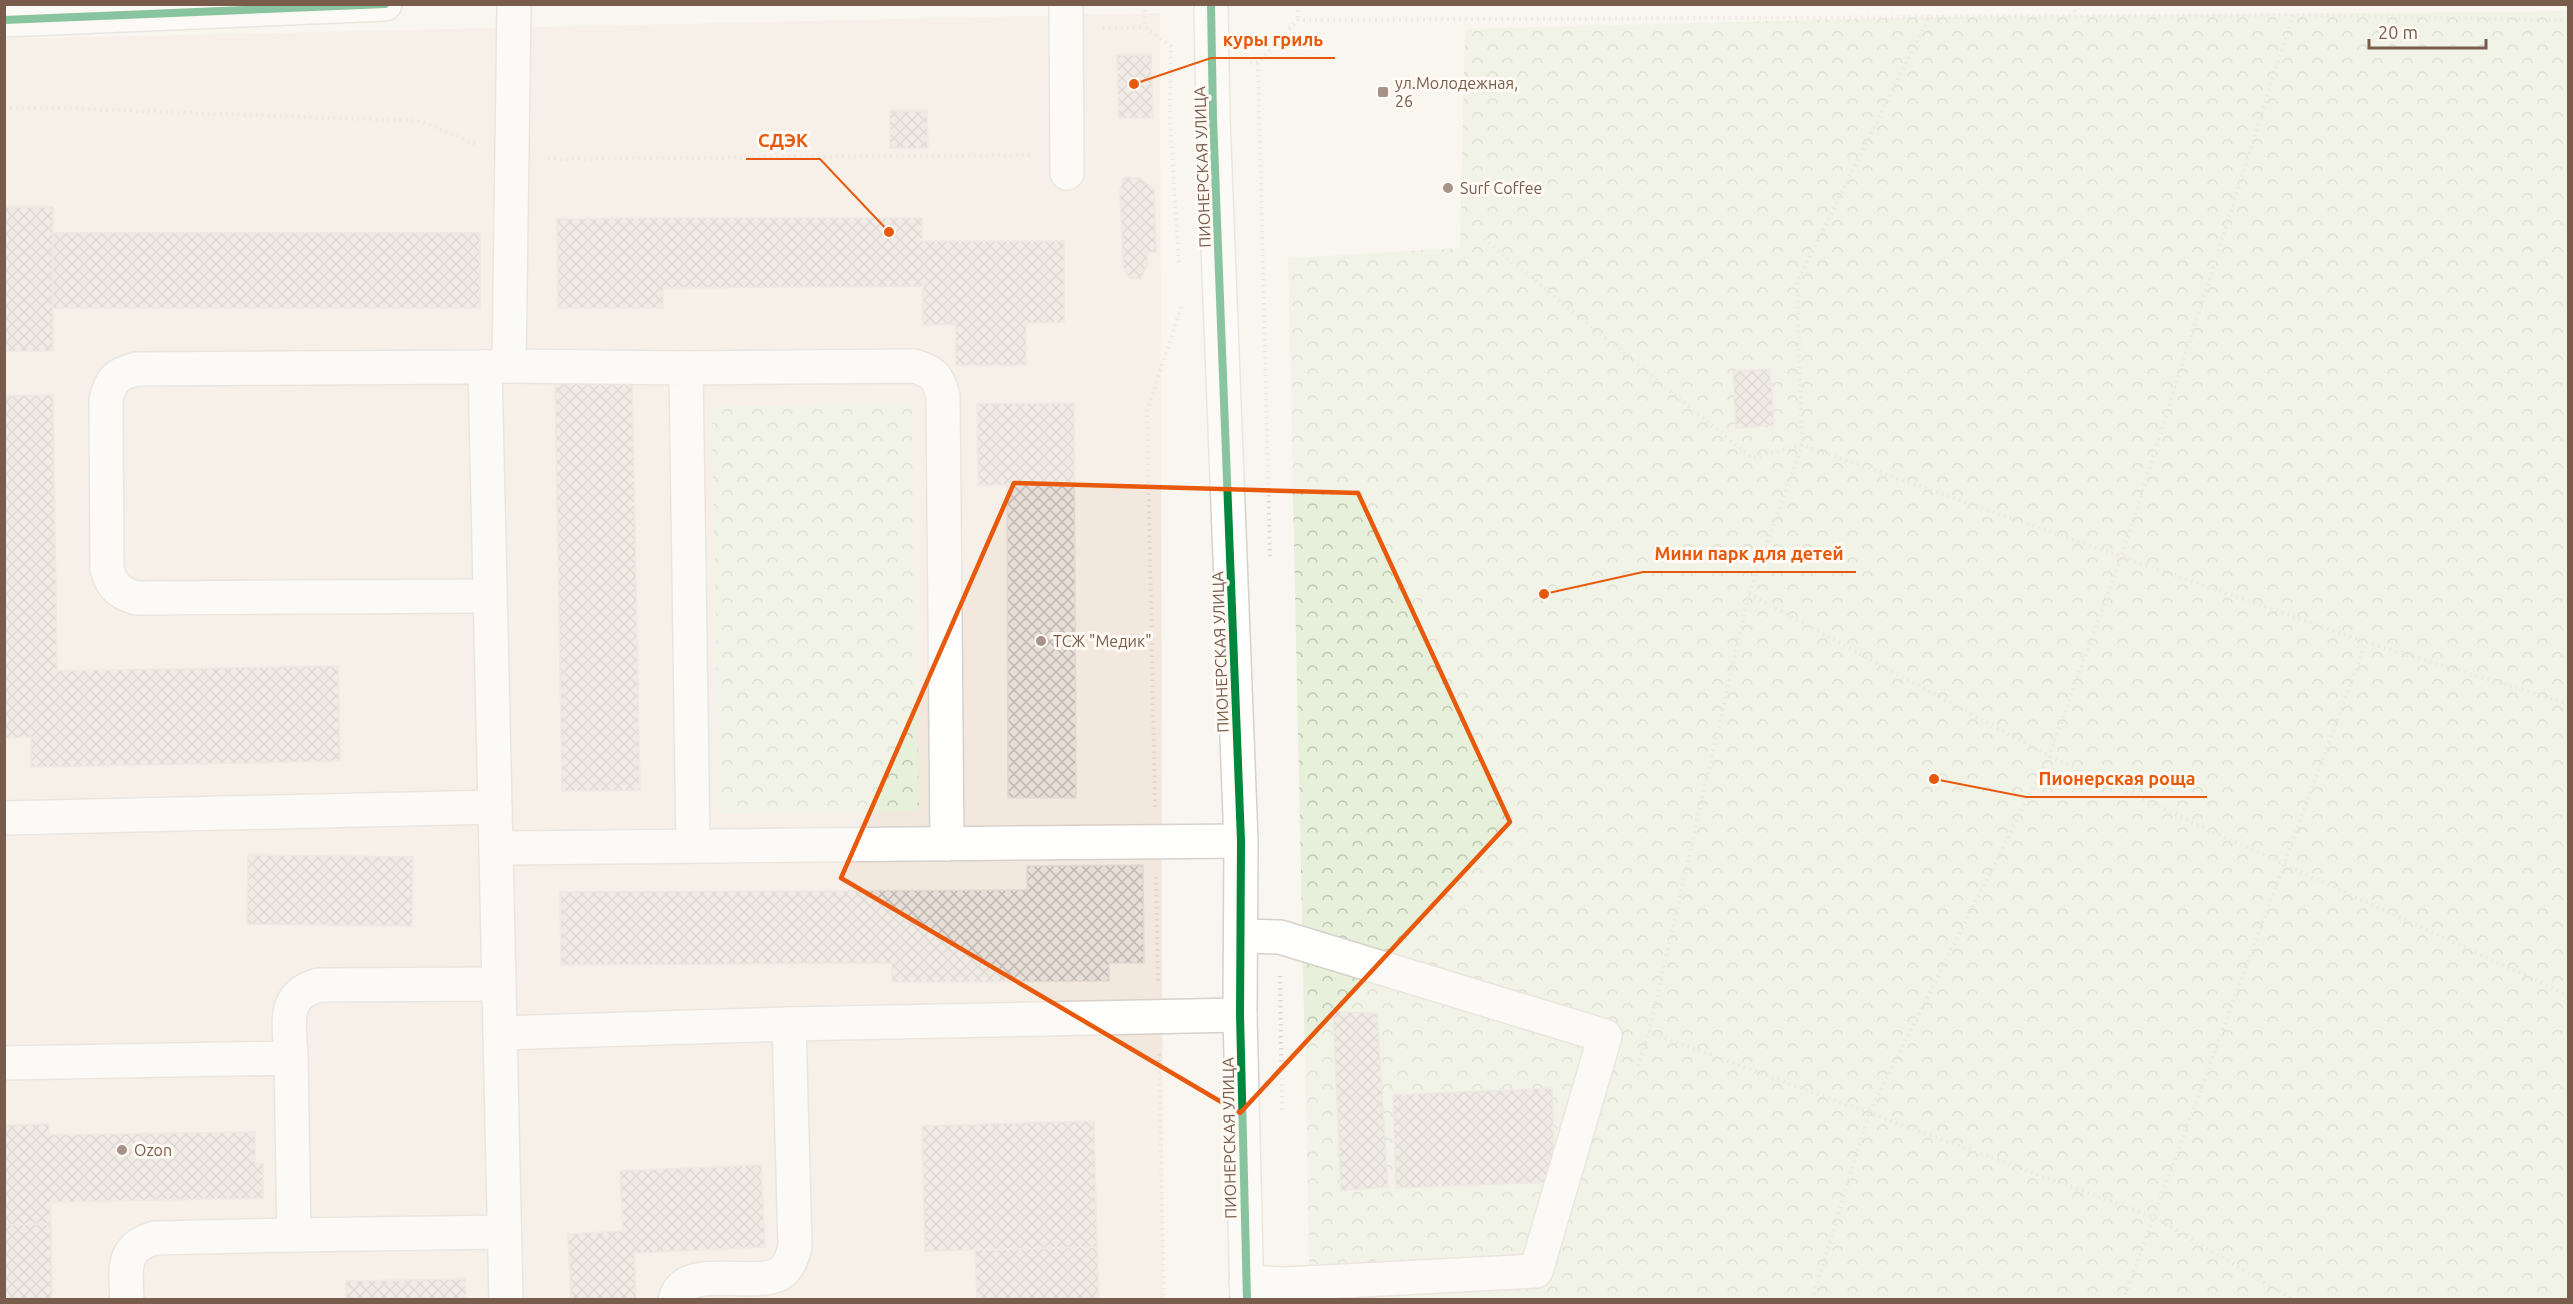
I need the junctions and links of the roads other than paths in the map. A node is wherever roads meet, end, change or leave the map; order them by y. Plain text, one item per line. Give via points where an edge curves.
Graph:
1 (385, 4) edge
2 (514, 4) edge
3 (1066, 4) edge
4 (1211, 4) edge
5 (325, 5) edge
6 (4, 20) edge
7 (1067, 173) dead end
8 (497, 367) junction
9 (686, 368) junction
10 (490, 596) junction
11 (495, 807) junction
12 (4, 818) edge
13 (1241, 841) junction
14 (947, 844) junction
15 (693, 846) junction
16 (496, 848) junction
17 (1242, 936) junction
18 (499, 984) junction
19 (1240, 1015) junction
20 (789, 1024) junction
21 (500, 1034) junction
22 (291, 1058) junction
23 (4, 1063) edge
24 (504, 1232) junction
25 (294, 1235) junction
26 (1246, 1291) edge
27 (127, 1299) edge
28 (506, 1299) edge
29 (675, 1299) edge

1 - 5 street
2 - 8 street
3 - 7 street
4 - 13 street, ПИОНЕРСКАЯ УЛИЦА
5 - 6 street
8 - 9 street
8 - 10 street
8 - 10 street via 136,369 121,373 110,384 106,400 107,569 111,583 122,594 137,598
9 - 14 street via 914,366 928,370 939,381 943,396
9 - 15 street
10 - 11 street
11 - 12 street
11 - 16 street
13 - 14 street
13 - 17 street, ПИОНЕРСКАЯ УЛИЦА
14 - 15 street
15 - 16 street
16 - 18 street
17 - 19 street, ПИОНЕРСКАЯ УЛИЦА
17 - 26 street via 1280,937 1605,1036 1536,1271 1285,1284
18 - 21 street
18 - 22 street via 319,985 304,989 293,1000 290,1015
19 - 20 street
19 - 26 street, ПИОНЕРСКАЯ УЛИЦА
20 - 21 street
20 - 29 street via 795,1247 791,1262 781,1273 766,1277 687,1283
21 - 24 street
22 - 23 street
22 - 25 street
24 - 25 street
24 - 28 street
25 - 27 street via 155,1238 140,1242 129,1253

